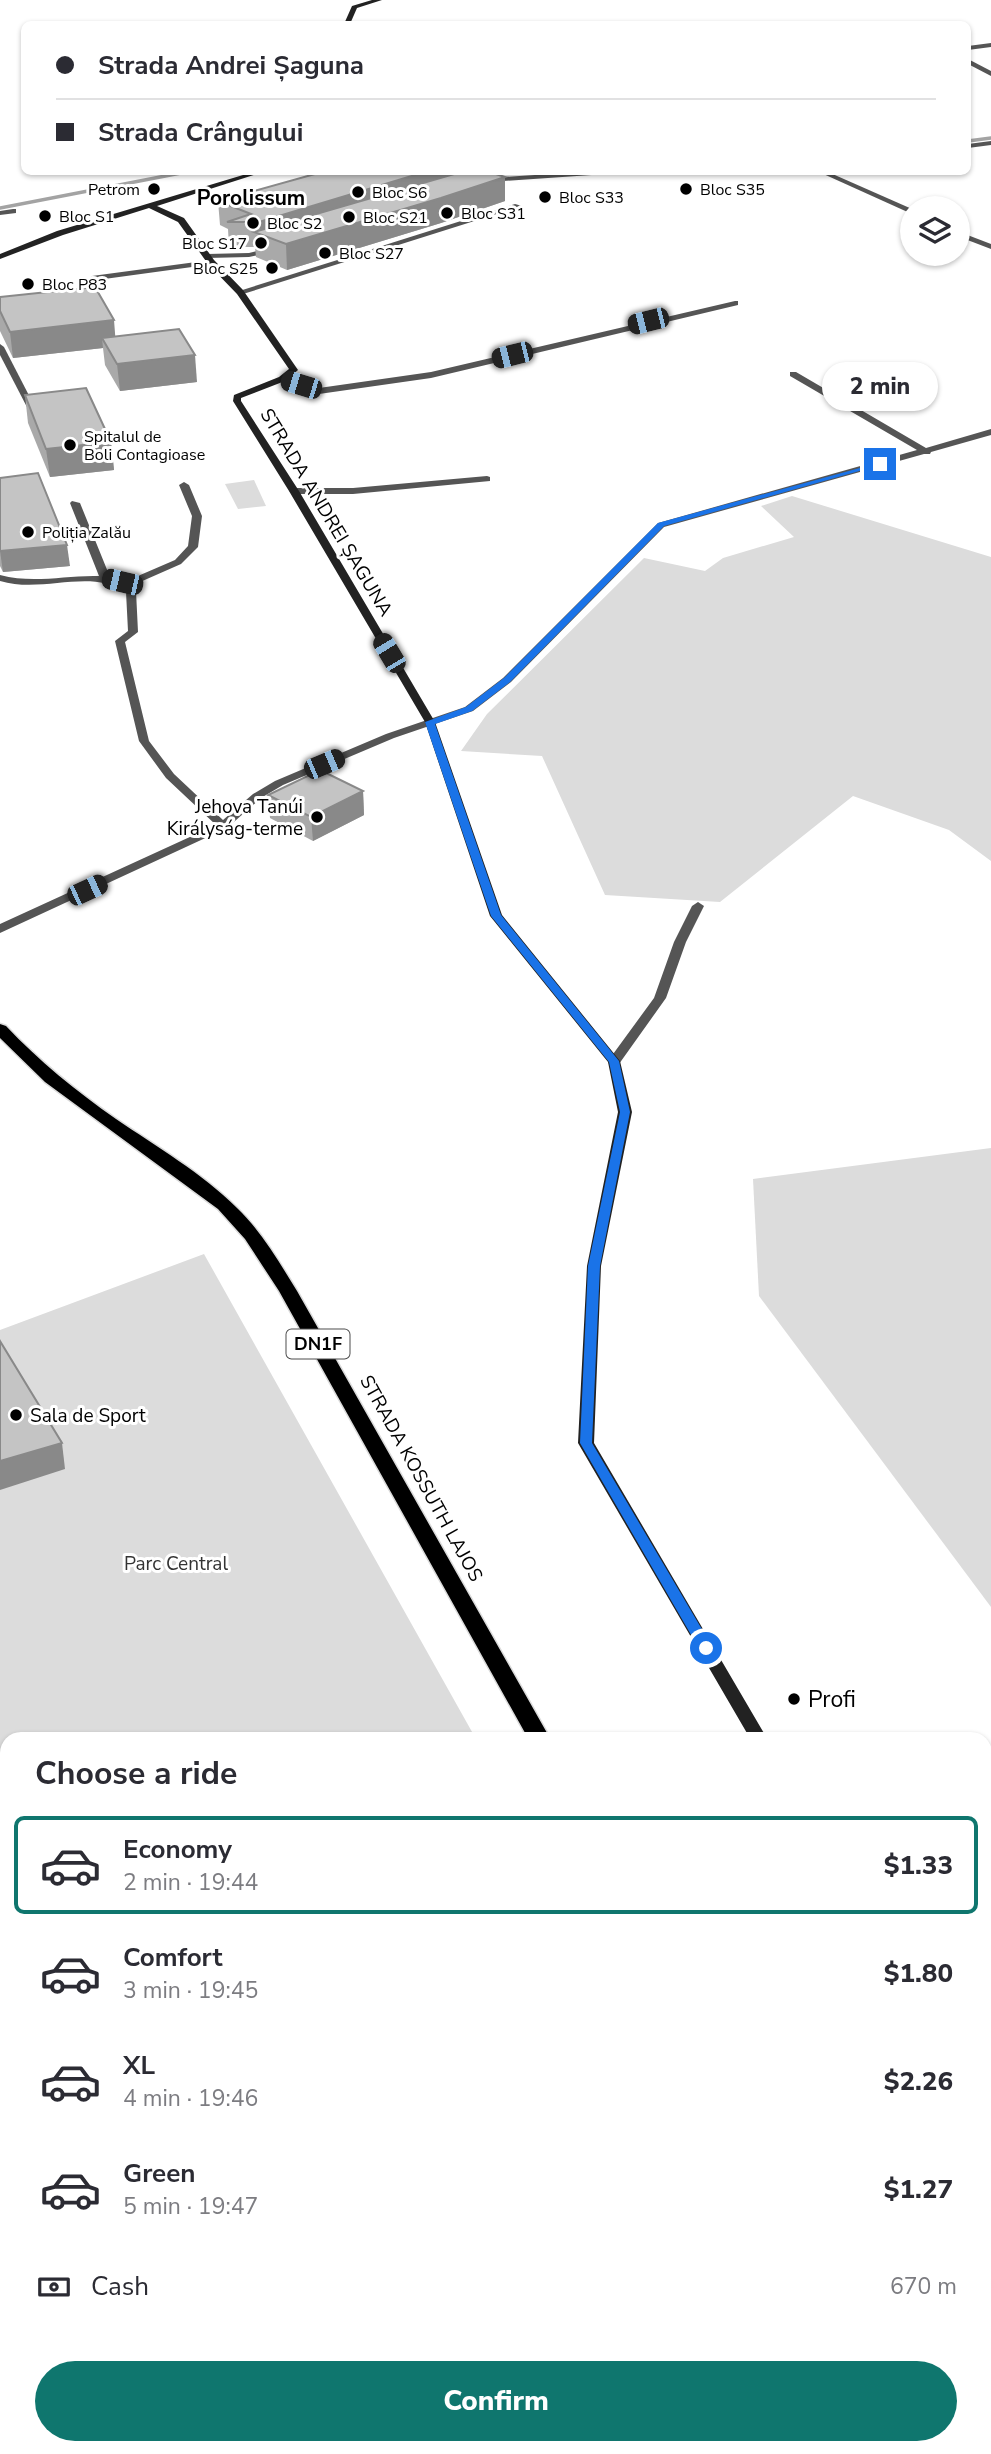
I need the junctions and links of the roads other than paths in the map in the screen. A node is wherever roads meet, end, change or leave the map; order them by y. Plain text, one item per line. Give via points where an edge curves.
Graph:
1 (379, 0) edge
2 (347, 21) edge
3 (991, 45) edge
4 (971, 48) edge
5 (971, 63) edge
6 (991, 74) edge
7 (991, 143) edge
8 (971, 146) edge
9 (249, 175) edge
10 (566, 175) edge
11 (830, 175) edge
12 (472, 182) edge
13 (151, 206) junction
14 (518, 206) dead end
15 (900, 207) edge
16 (13, 211) dead end
17 (0, 213) edge
18 (970, 238) edge
19 (288, 244) edge
20 (991, 247) edge
21 (0, 257) edge
22 (209, 259) junction
23 (240, 292) junction
24 (61, 301) edge
25 (736, 303) dead end
26 (0, 347) edge
27 (793, 374) dead end
28 (282, 379) junction
29 (36, 415) edge
30 (991, 432) edge
31 (926, 452) junction
32 (487, 479) dead end
33 (184, 485) dead end
34 (294, 491) junction
35 (75, 503) dead end
36 (0, 578) edge
37 (105, 578) junction
38 (126, 585) junction
39 (430, 722) junction
40 (223, 826) junction
41 (698, 906) dead end
42 (0, 929) edge
43 (0, 1029) edge
44 (614, 1061) junction
45 (536, 1732) edge
46 (755, 1732) edge

1 - 2 street via 354,7
3 - 4 street
5 - 6 street
7 - 8 street
9 - 13 street
10 - 12 street
11 - 15 street
13 - 21 street via 60,233
13 - 22 street, STRADA ANDREI ȘAGUNA via 181,220
14 - 23 street
16 - 17 street
18 - 20 street
19 - 22 street via 249,255
22 - 23 street, STRADA ANDREI ȘAGUNA
22 - 24 street via 95,278 80,294
23 - 28 street, STRADA ANDREI ȘAGUNA via 294,370
25 - 28 street via 431,375 319,391
26 - 29 street
27 - 31 street
28 - 34 street, STRADA ANDREI ȘAGUNA via 237,397 237,401
30 - 31 street
31 - 39 street via 661,525 507,680 469,709
32 - 34 street via 353,491
33 - 38 street via 197,516 194,547 178,562
34 - 39 street, STRADA ANDREI ȘAGUNA
35 - 37 street
36 - 37 street via 30,585
37 - 38 street
38 - 40 street via 131,591 133,632 120,641 144,741 170,776
39 - 40 street via 279,782
39 - 44 street, STRADA ANDREI ȘAGUNA via 496,916
40 - 42 street
41 - 44 street via 660,998
43 - 45 main road, STRADA KOSSUTH LAJOS / DN1F via 50,1078 176,1166 249,1231 288,1291
44 - 46 street, STRADA ANDREI ȘAGUNA via 625,1112 594,1266 586,1443

